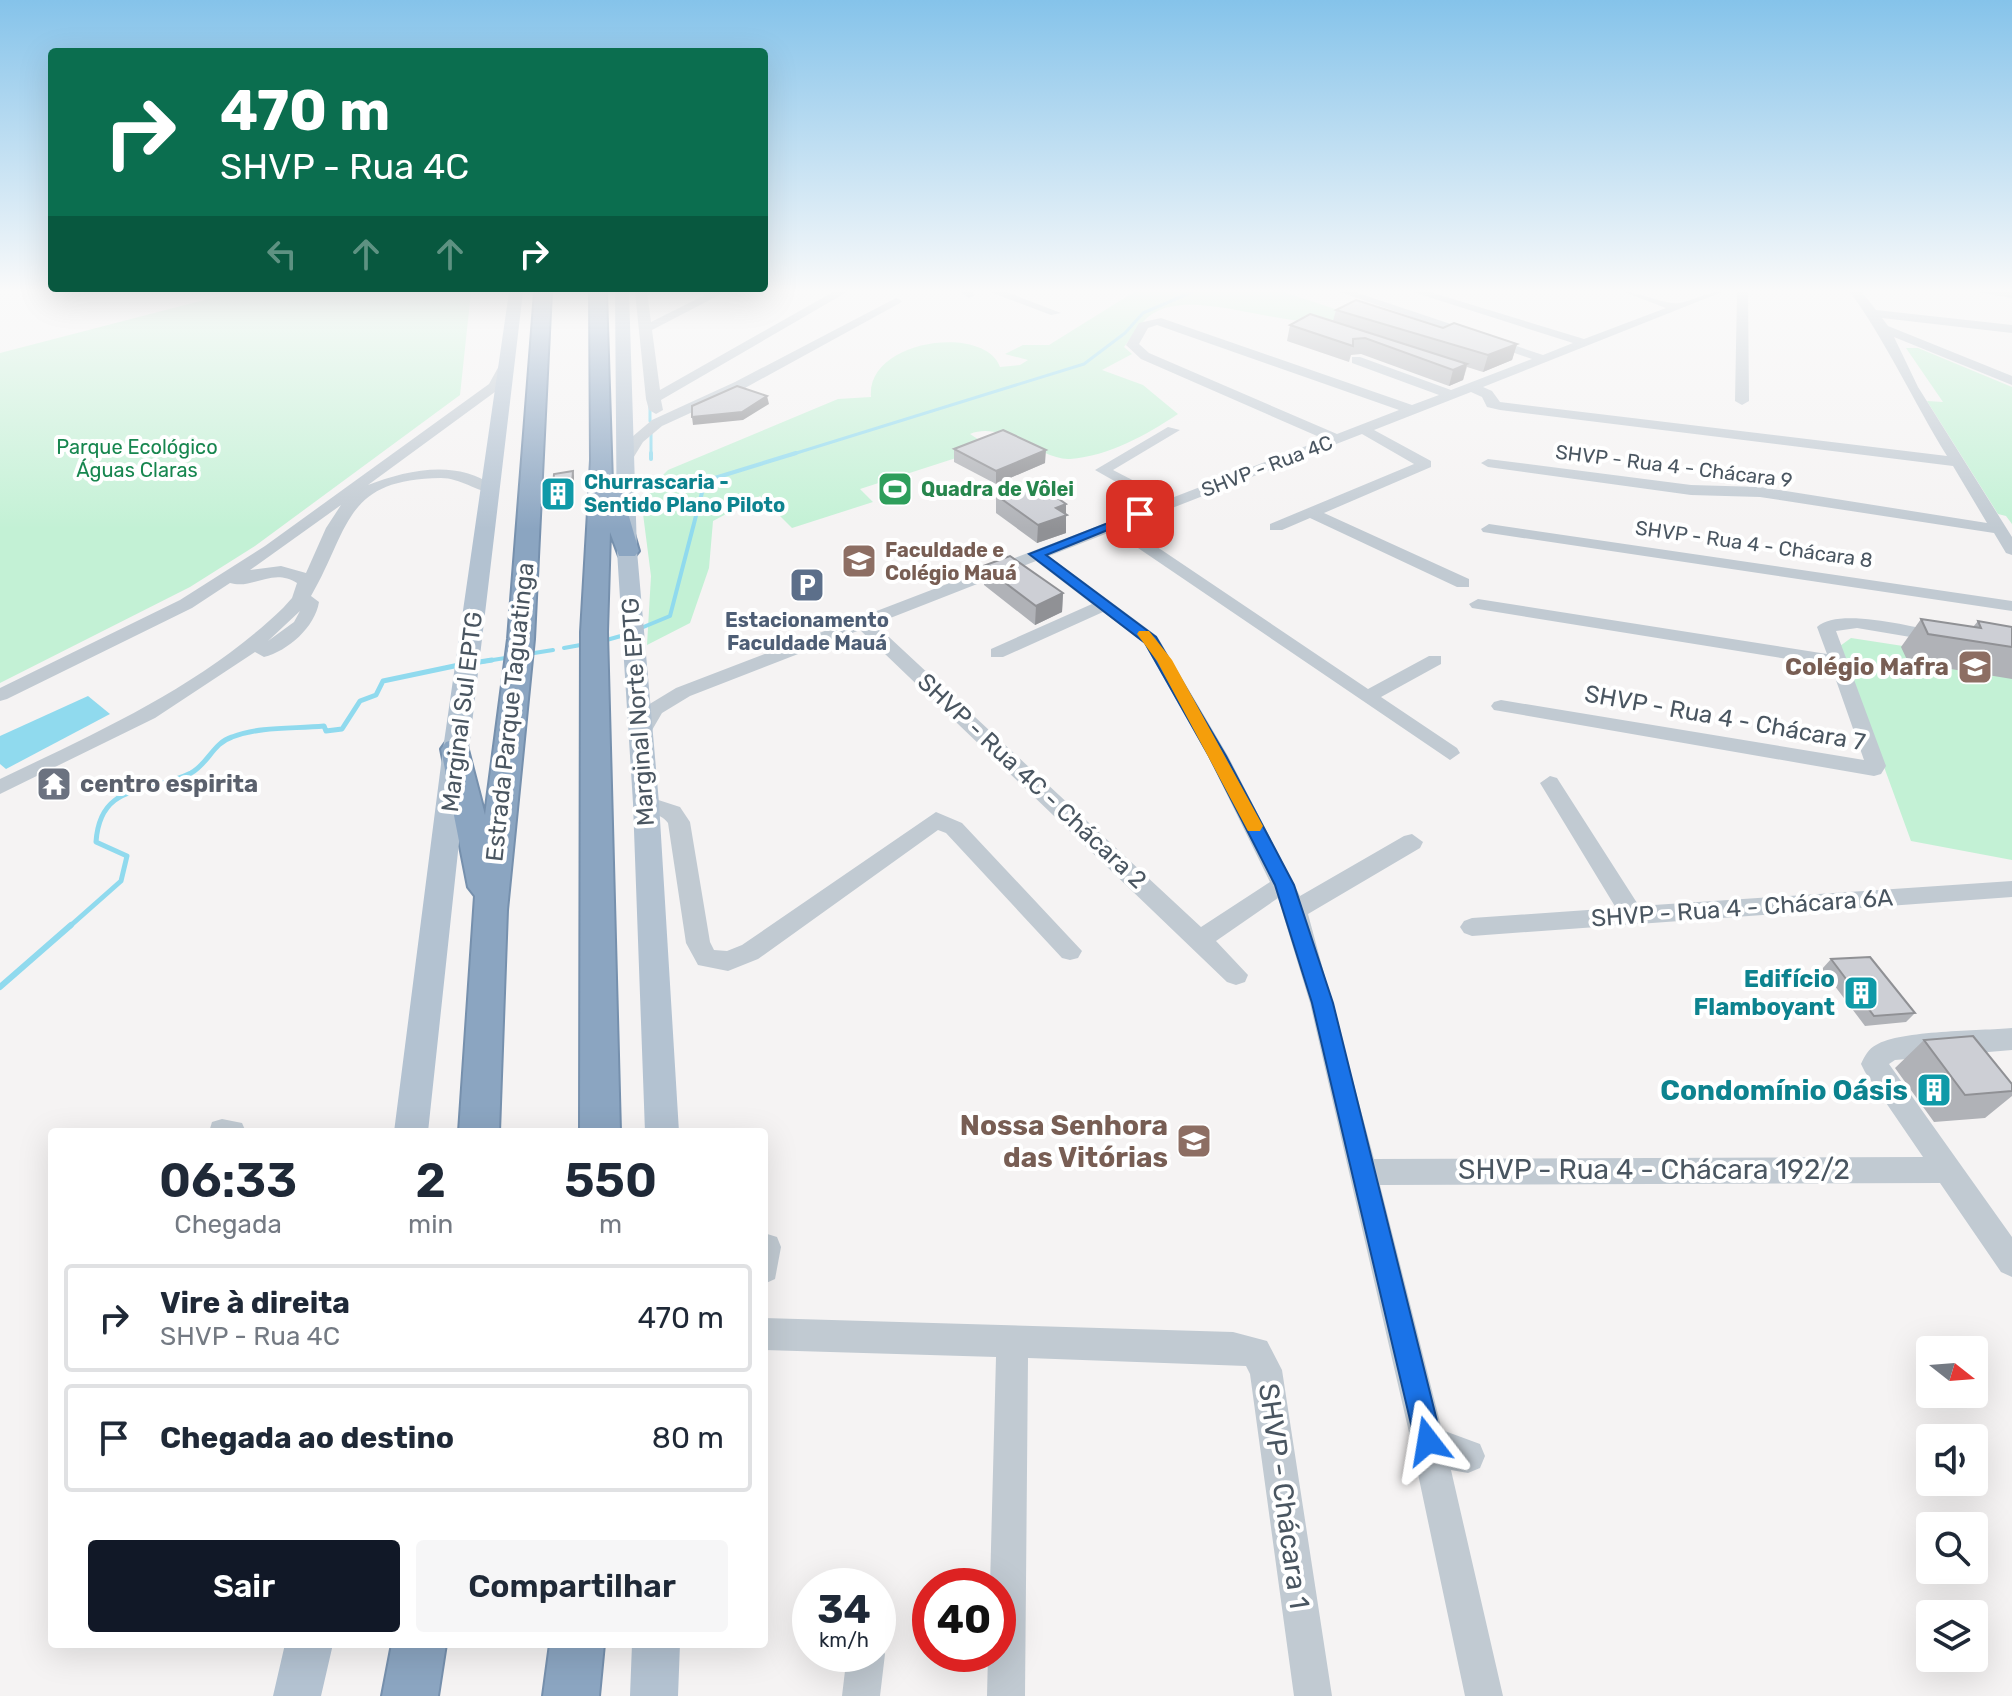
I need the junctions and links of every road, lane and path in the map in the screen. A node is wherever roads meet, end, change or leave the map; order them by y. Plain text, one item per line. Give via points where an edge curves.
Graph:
1 (502, 371) edge
2 (503, 371) edge
3 (538, 371) edge
4 (600, 371) edge
5 (624, 371) edge
6 (649, 371) edge
7 (702, 371) edge
8 (767, 371) edge
9 (1180, 371) edge
10 (1301, 371) edge
11 (1387, 371) edge
12 (1513, 371) edge
13 (1742, 371) edge
14 (1904, 371) edge
15 (1988, 371) edge
16 (1459, 372) edge
17 (2012, 381) edge
18 (1481, 384) junction
19 (1452, 395) junction
20 (653, 399) junction
21 (1742, 401) dead end
22 (1412, 410) junction
23 (657, 423) junction
24 (1362, 429) junction
25 (1173, 430) dead end
26 (1336, 439) junction
27 (627, 457) junction
28 (602, 460) junction
29 (1957, 462) junction
30 (1488, 463) dead end
31 (488, 489) junction
32 (1167, 504) junction
33 (1312, 513) junction
34 (1114, 525) junction
35 (1276, 527) dead end
36 (1489, 529) dead end
37 (1998, 529) junction
38 (2012, 550) edge
39 (627, 551) junction
40 (1036, 554) junction
41 (1463, 583) dead end
42 (301, 598) junction
43 (186, 604) junction
44 (1478, 604) dead end
45 (1105, 605) junction
46 (2012, 606) edge
47 (863, 623) junction
48 (1959, 640) edge
49 (997, 653) dead end
50 (1435, 660) dead end
51 (1836, 661) junction
52 (635, 677) junction
53 (683, 692) junction
54 (0, 695) edge
55 (1367, 697) junction
56 (1501, 706) dead end
57 (641, 732) junction
58 (456, 749) junction
59 (1450, 753) dead end
60 (1550, 783) dead end
61 (0, 787) edge
62 (0, 796) edge
63 (646, 803) junction
64 (1412, 842) dead end
65 (1284, 885) junction
66 (2012, 889) edge
67 (490, 910) junction
68 (1295, 910) junction
69 (1633, 916) junction
70 (1472, 927) dead end
71 (1200, 940) junction
72 (1070, 951) dead end
73 (1236, 975) dead end
74 (2012, 1039) edge
75 (411, 1128) edge
76 (479, 1128) edge
77 (600, 1128) edge
78 (662, 1128) edge
79 (1945, 1170) junction
80 (1363, 1172) junction
81 (2012, 1262) edge
82 (768, 1334) edge
83 (1012, 1343) junction
84 (308, 1648) edge
85 (418, 1648) edge
86 (577, 1648) edge
87 (656, 1648) edge
88 (864, 1672) edge
89 (297, 1696) edge
90 (410, 1696) edge
91 (571, 1696) edge
92 (654, 1696) edge
93 (861, 1696) edge
94 (1006, 1696) edge
95 (1313, 1696) edge
96 (1484, 1696) edge

1 - 43 street via 494,386 271,549
2 - 31 main road, Marginal Sul EPTG
3 - 67 highway, Estrada Parque Taguatinga via 521,639
4 - 28 highway
5 - 27 main road, Marginal Norte EPTG
6 - 20 street
7 - 20 street
8 - 23 street
9 - 26 street
10 - 22 street
11 - 19 street
12 - 18 street, SHVP - Rua 4C
13 - 21 street
14 - 29 street
15 - 17 street
16 - 18 street
18 - 19 street, SHVP - Rua 4C
18 - 29 street via 1492,404 1500,406
19 - 22 street, SHVP - Rua 4C
20 - 23 street
22 - 24 street, SHVP - Rua 4C
23 - 27 street
24 - 26 street, SHVP - Rua 4C
24 - 33 street via 1426,464
25 - 32 street via 1102,470
26 - 32 street, SHVP - Rua 4C
27 - 39 main road, Marginal Norte EPTG
28 - 39 highway
28 - 77 highway via 594,646
29 - 37 street
30 - 37 street, SHVP - Rua 4 - Chácara 9 via 1691,490 1760,492
31 - 42 street via 474,480 442,474 403,479 362,494 341,515
31 - 58 main road, Marginal Sul EPTG
32 - 34 street, SHVP - Rua 4C
33 - 35 street
33 - 41 street
34 - 40 street, SHVP - Rua 4C
34 - 55 street
36 - 46 street, SHVP - Rua 4 - Chácara 8
37 - 38 street
39 - 52 main road, Marginal Norte EPTG
40 - 45 street
40 - 47 street, SHVP - Rua 4C
42 - 43 street via 306,581 281,570 238,578
42 - 61 street via 245,652 192,687
42 - 62 street via 310,602 303,624 256,658
43 - 54 street
44 - 51 street
45 - 49 street
45 - 65 street via 1158,650
47 - 53 street, SHVP - Rua 4C
47 - 71 street, SHVP - Rua 4C - Chácara 2
48 - 51 street, SHVP - Rua 4 - Chácara 7 via 1832,623 1826,633
50 - 55 street
51 - 56 street, SHVP - Rua 4 - Chácara 7 via 1874,769
52 - 53 street via 660,693
52 - 57 main road, Marginal Norte EPTG
53 - 57 street, SHVP - Rua 4C via 655,709
55 - 59 street
57 - 63 main road, Marginal Norte EPTG
58 - 67 highway
58 - 75 main road, Marginal Sul EPTG
60 - 69 street
63 - 72 street via 672,812 679,822 698,943 707,958 728,961 750,952 936,820 954,828
63 - 78 main road, Marginal Norte EPTG
64 - 68 street
65 - 68 street
65 - 71 street
66 - 69 street, SHVP - Rua 4 - Chácara 6A
67 - 76 highway, Estrada Parque Taguatinga
68 - 80 street
69 - 70 street, SHVP - Rua 4 - Chácara 6A
71 - 73 street, SHVP - Rua 4C - Chácara 2
74 - 79 street via 1895,1049 1874,1064
79 - 80 street, SHVP - Rua 4 - Chácara 192/2
79 - 81 street
80 - 96 street via 1428,1441 1468,1456 1455,1461 1437,1481
82 - 83 street, SHVP - Chácara 1
83 - 94 street
83 - 95 street, SHVP - Chácara 1 via 1245,1348 1265,1362
84 - 89 main road
85 - 90 highway
86 - 91 highway
87 - 92 main road
88 - 93 street

